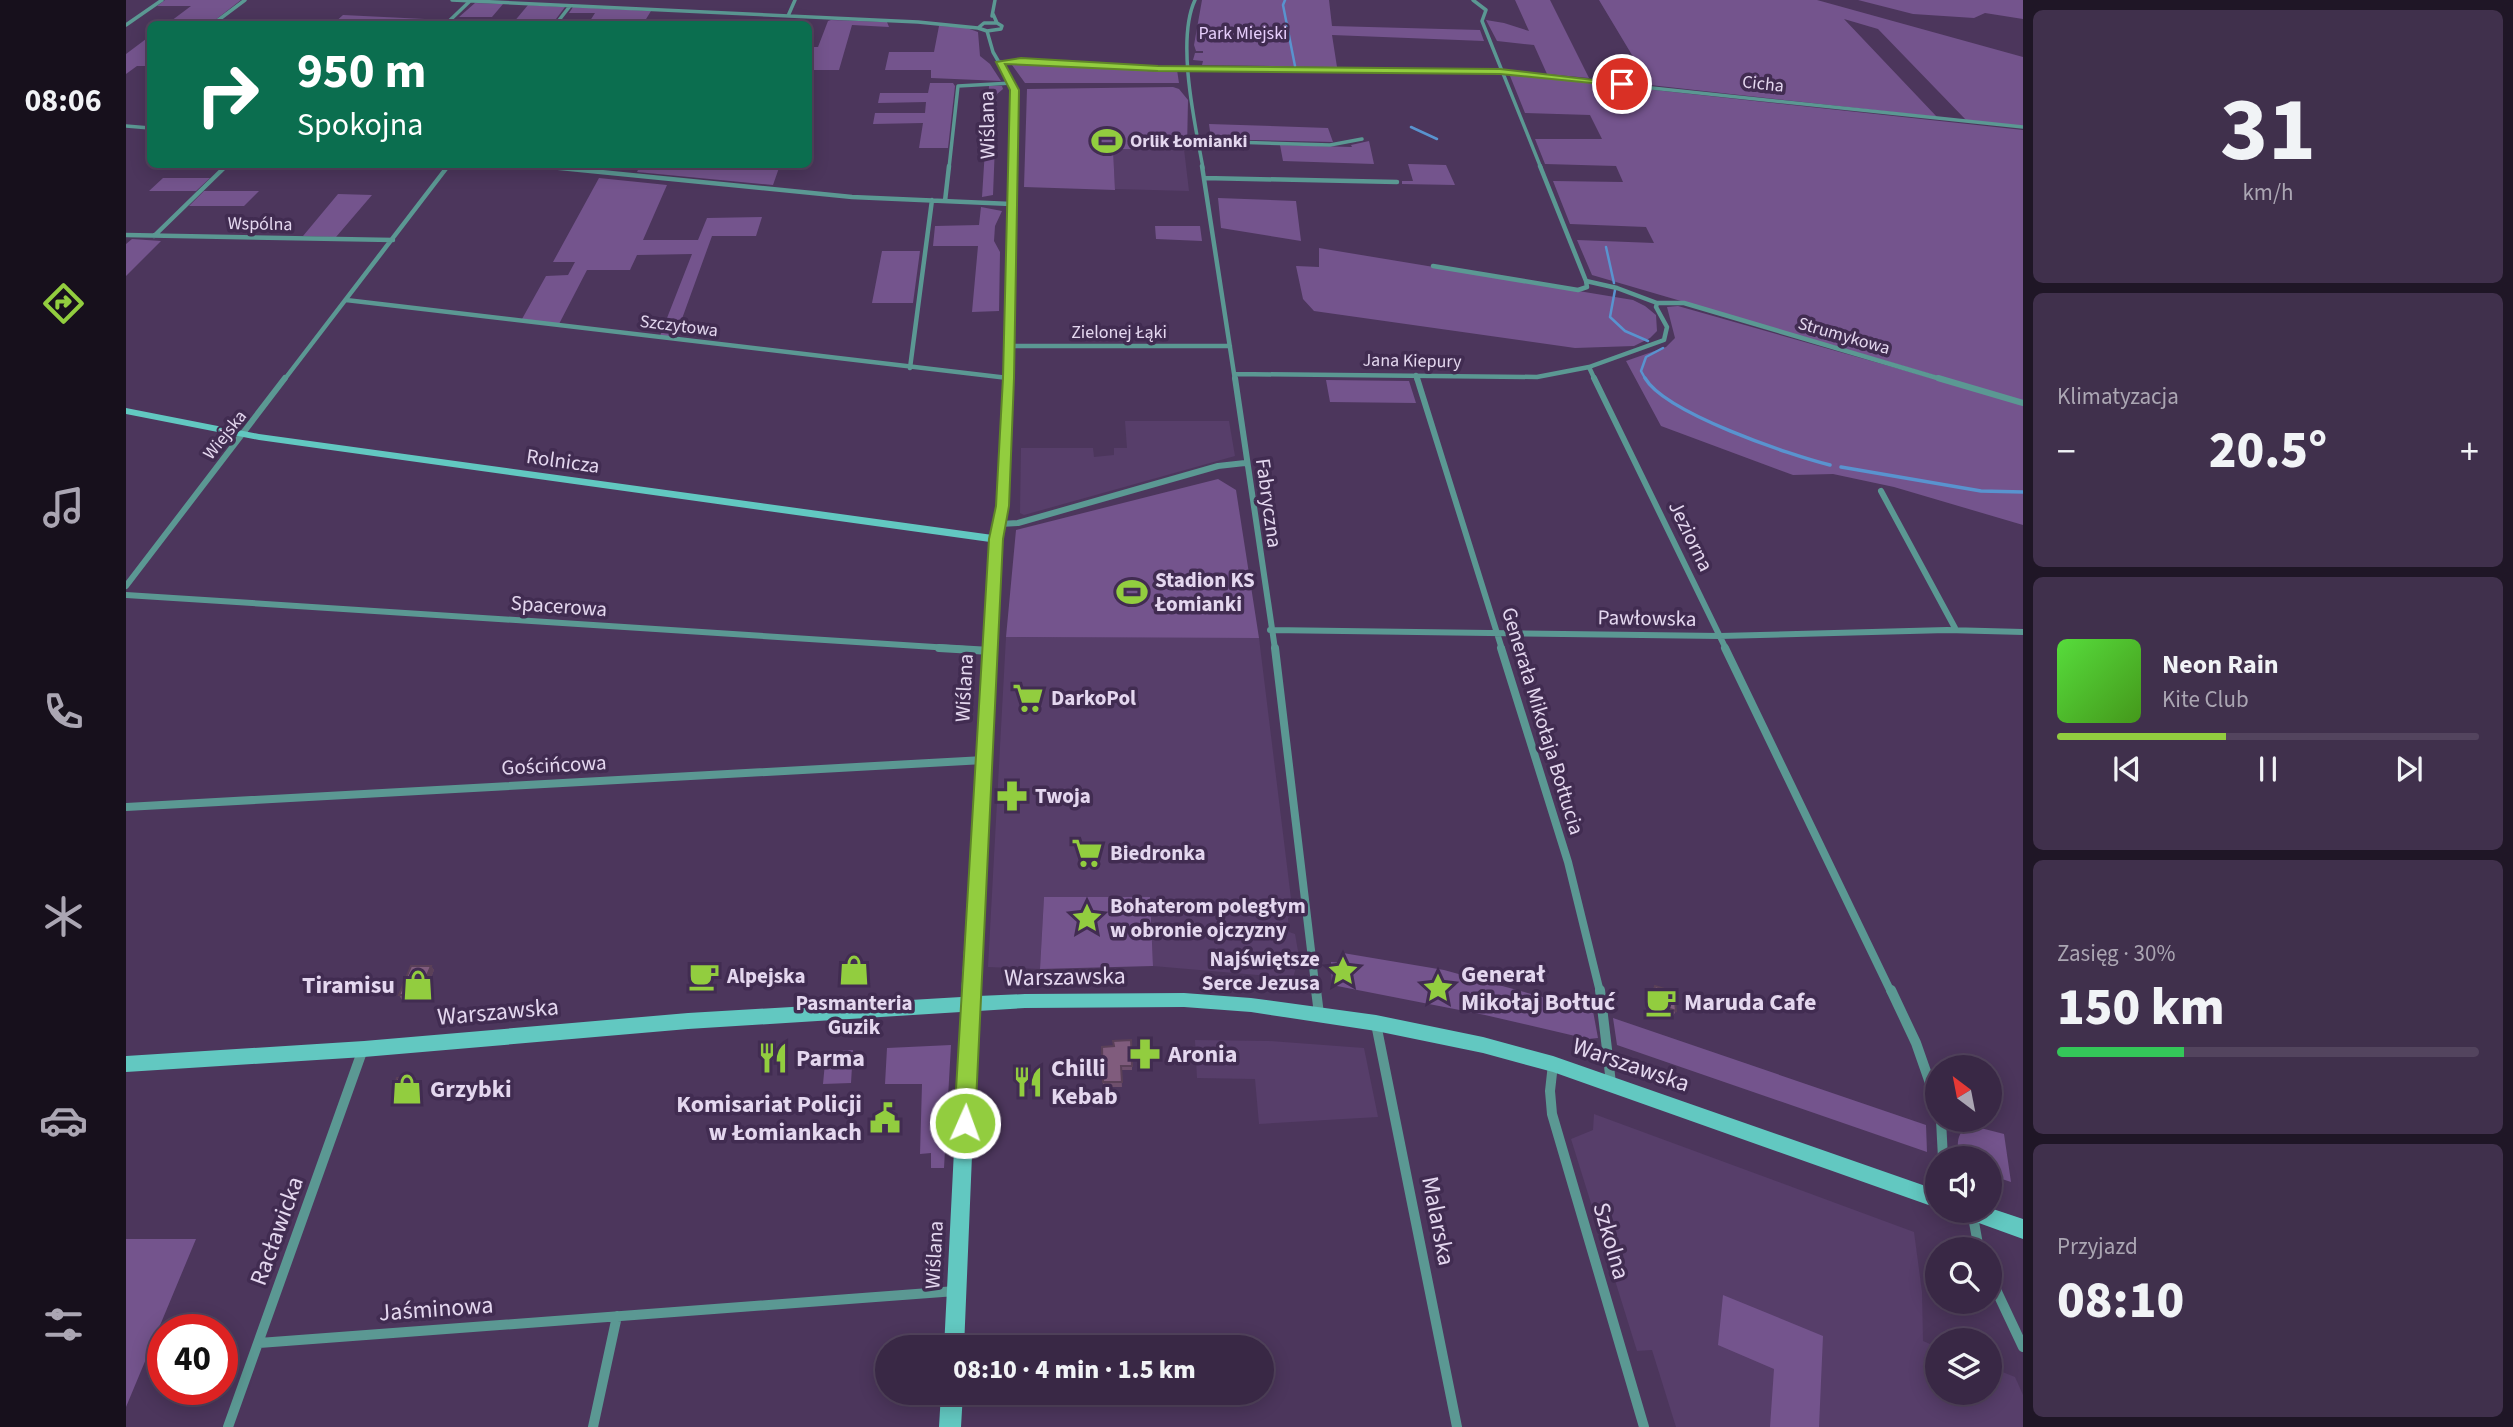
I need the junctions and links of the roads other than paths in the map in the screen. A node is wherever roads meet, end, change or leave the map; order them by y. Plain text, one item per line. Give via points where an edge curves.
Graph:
1 (162, 0) edge
2 (244, 0) edge
3 (453, 0) edge
4 (795, 0) edge
5 (995, 0) edge
6 (1195, 0) edge
7 (1473, 0) edge
8 (470, 1) edge
9 (570, 6) junction
10 (993, 14) junction
11 (788, 16) junction
12 (217, 21) edge
13 (449, 21) edge
14 (558, 21) edge
15 (989, 23) junction
16 (998, 23) junction
17 (126, 25) edge
18 (980, 26) junction
19 (987, 31) junction
20 (995, 31) junction
21 (991, 38) junction
22 (1000, 62) junction
23 (1187, 67) junction
24 (1500, 72) junction
25 (1012, 83) junction
26 (126, 126) edge
27 (2023, 127) edge
28 (147, 128) edge
29 (1362, 139) dead end
30 (1198, 141) junction
31 (224, 168) edge
32 (446, 168) edge
33 (559, 168) edge
34 (1204, 178) junction
35 (1397, 182) dead end
36 (932, 200) junction
37 (945, 201) junction
38 (1012, 204) junction
39 (126, 235) edge
40 (154, 236) junction
41 (393, 240) junction
42 (1433, 266) dead end
43 (1586, 281) junction
44 (346, 300) junction
45 (1657, 303) junction
46 (1009, 346) junction
47 (1230, 346) junction
48 (1589, 367) junction
49 (910, 368) junction
50 (1234, 374) junction
51 (1416, 375) junction
52 (1009, 378) junction
53 (2023, 403) edge
54 (126, 411) edge
55 (244, 434) junction
56 (1245, 463) junction
57 (1881, 491) dead end
58 (998, 531) junction
59 (126, 586) edge
60 (126, 595) edge
61 (1955, 628) junction
62 (1270, 630) junction
63 (2023, 632) edge
64 (1497, 633) junction
65 (1720, 636) junction
66 (991, 652) junction
67 (984, 760) junction
68 (126, 807) edge
69 (971, 1004) junction
70 (1319, 1014) junction
71 (1376, 1023) junction
72 (363, 1049) junction
73 (126, 1064) edge
74 (1553, 1064) junction
75 (1925, 1069) edge
76 (1611, 1083) junction
77 (1925, 1195) edge
78 (2002, 1222) edge
79 (2023, 1229) edge
80 (957, 1291) junction
81 (2002, 1302) edge
82 (617, 1315) junction
83 (955, 1335) edge
84 (259, 1343) junction
85 (2023, 1347) edge
86 (951, 1405) edge
87 (228, 1427) edge
88 (593, 1427) edge
89 (950, 1427) edge
90 (1457, 1427) edge
91 (1644, 1427) edge

1 - 17 street
2 - 12 street
3 - 8 street
4 - 11 street
5 - 10 street
6 - 23 street, Fabryczna via 1189,13
7 - 24 street via 1486,10 1482,21
8 - 9 street
8 - 13 street
9 - 11 street
9 - 14 street
10 - 15 street
10 - 16 street
11 - 18 street
15 - 16 street
15 - 18 street
16 - 20 street via 1003,27
18 - 19 street
19 - 20 street
19 - 21 street, Wiślana
20 - 21 street
21 - 22 street, Wiślana
22 - 23 street, Cicha
22 - 25 street, Wiślana
23 - 24 street, Cicha
23 - 30 street, Fabryczna
24 - 27 street, Cicha
24 - 43 street
25 - 37 street via 958,86
25 - 38 street, Wiślana
26 - 28 street
29 - 30 street via 1330,145
30 - 34 street, Fabryczna
31 - 40 street
32 - 41 street, Wiejska
33 - 36 street via 813,194
34 - 35 street
34 - 47 street, Fabryczna
36 - 37 street
36 - 49 street
37 - 38 street
38 - 46 street, Wiślana
39 - 40 street, Wspólna
40 - 41 street, Wspólna
41 - 44 street, Wiejska
42 - 43 street via 1578,290 1587,287
43 - 45 street
44 - 49 street, Szczytowa
44 - 55 street, Wiejska
45 - 48 street via 1667,327 1664,341
45 - 53 street, Strumykowa via 1684,303
46 - 47 street, Zielonej Łąki
46 - 52 street, Wiślana
47 - 50 street, Fabryczna
48 - 51 street, Jana Kiepury via 1537,377
48 - 65 street, Jeziorna
49 - 52 street, Szczytowa
50 - 51 street, Jana Kiepury
50 - 56 street, Fabryczna
51 - 64 street, Generała Mikołaja Bołtucia
52 - 58 street, Wiślana
54 - 55 street, Rolnicza
55 - 58 street, Rolnicza
55 - 59 street, Wiejska
56 - 58 street via 1218,466
56 - 62 street, Fabryczna
57 - 61 street
58 - 66 street, Wiślana
60 - 66 street, Spacerowa
61 - 63 street, Pawłowska
61 - 65 street, Pawłowska
62 - 64 street, Pawłowska
62 - 70 street, Fabryczna
64 - 65 street, Pawłowska
64 - 76 street, Generała Mikołaja Bołtucia via 1589,940
65 - 75 street, Jeziorna
66 - 67 street, Wiślana
67 - 68 street, Gościńcowa
67 - 69 street, Wiślana
69 - 70 street, Warszawska via 1184,1000
69 - 72 street, Warszawska via 688,1021
69 - 80 street, Wiślana
70 - 71 street, Warszawska
71 - 74 street, Warszawska
71 - 90 street, Malarska
72 - 73 street, Warszawska
72 - 84 street, Racławicka
74 - 76 street, Warszawska
74 - 91 street, Szkolna via 1552,1114
76 - 77 street, Warszawska
78 - 79 street
80 - 82 street, Jaśminowa
80 - 83 street, Wiślana
81 - 85 street
82 - 84 street, Jaśminowa
82 - 88 street
84 - 87 street, Racławicka
86 - 89 street

